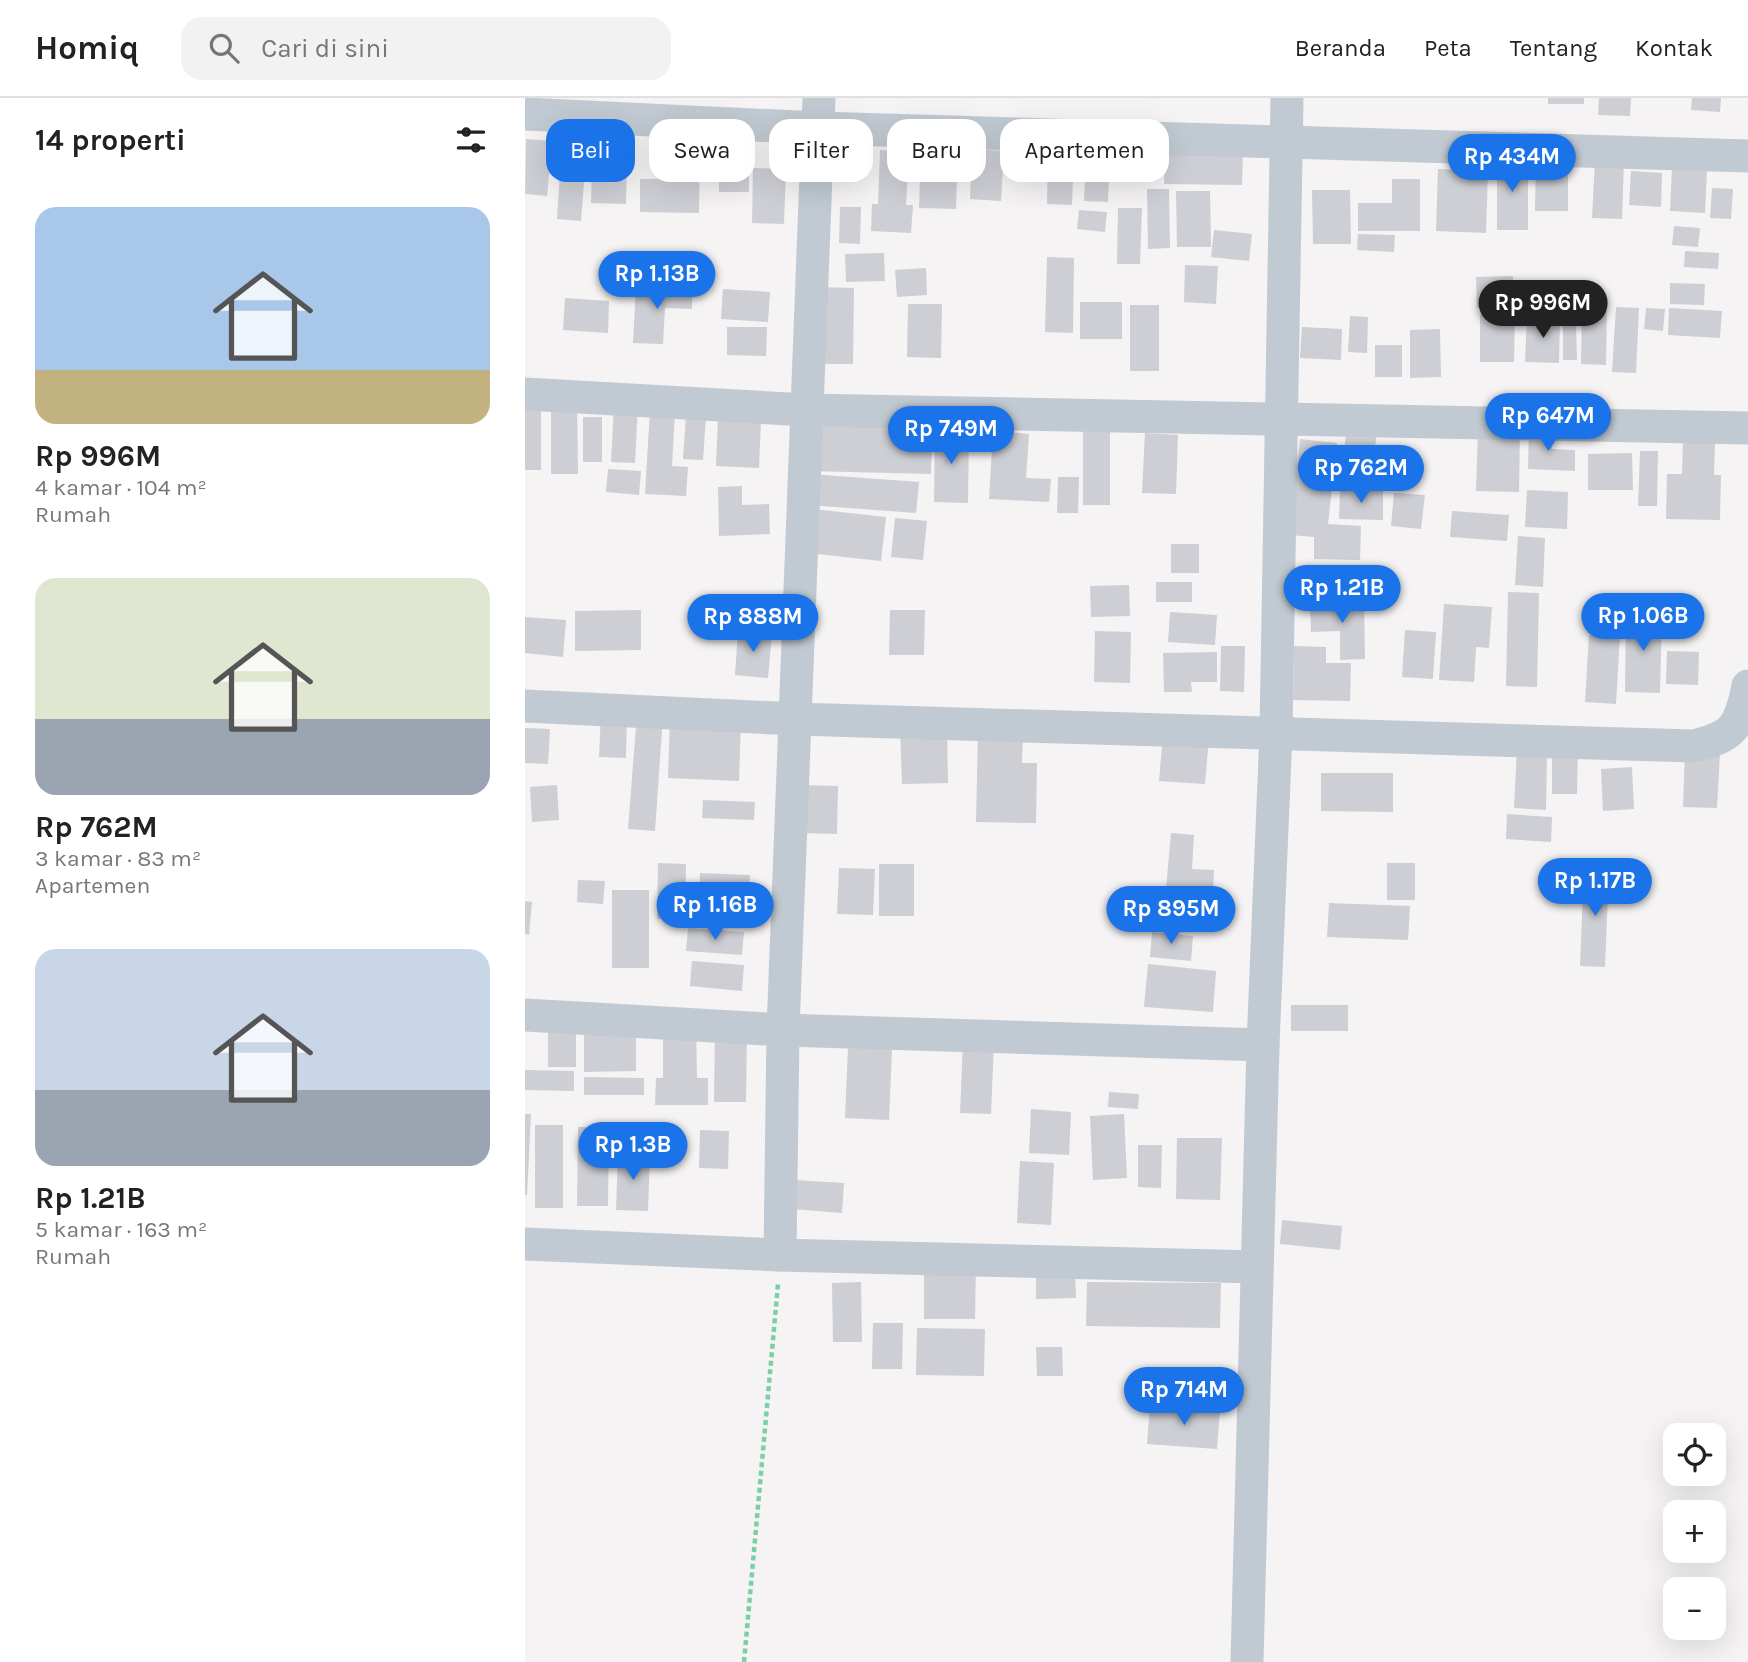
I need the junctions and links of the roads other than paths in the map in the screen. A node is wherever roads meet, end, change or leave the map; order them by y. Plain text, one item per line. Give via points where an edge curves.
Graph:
1 (1287, 98) edge
2 (819, 113) edge
3 (525, 114) edge
4 (1286, 143) junction
5 (1748, 156) edge
6 (525, 394) edge
7 (807, 410) junction
8 (1283, 419) junction
9 (1748, 428) edge
10 (1748, 686) edge
11 (525, 706) edge
12 (796, 719) junction
13 (1276, 733) junction
14 (525, 1015) edge
15 (783, 1030) junction
16 (1263, 1045) junction
17 (525, 1244) edge
18 (780, 1255) junction
19 (1257, 1267) junction
20 (1247, 1662) edge

1 - 4 street
2 - 3 street
2 - 4 street
2 - 7 street
4 - 5 street
4 - 8 street
6 - 7 street
7 - 8 street
7 - 12 street
8 - 9 street
8 - 13 street
10 - 13 street via 1734,729 1716,741 1693,746
11 - 12 street
12 - 13 street
12 - 15 street
13 - 16 street
14 - 15 street
15 - 16 street
15 - 18 street
16 - 19 street
17 - 18 street
18 - 19 street
19 - 20 street

